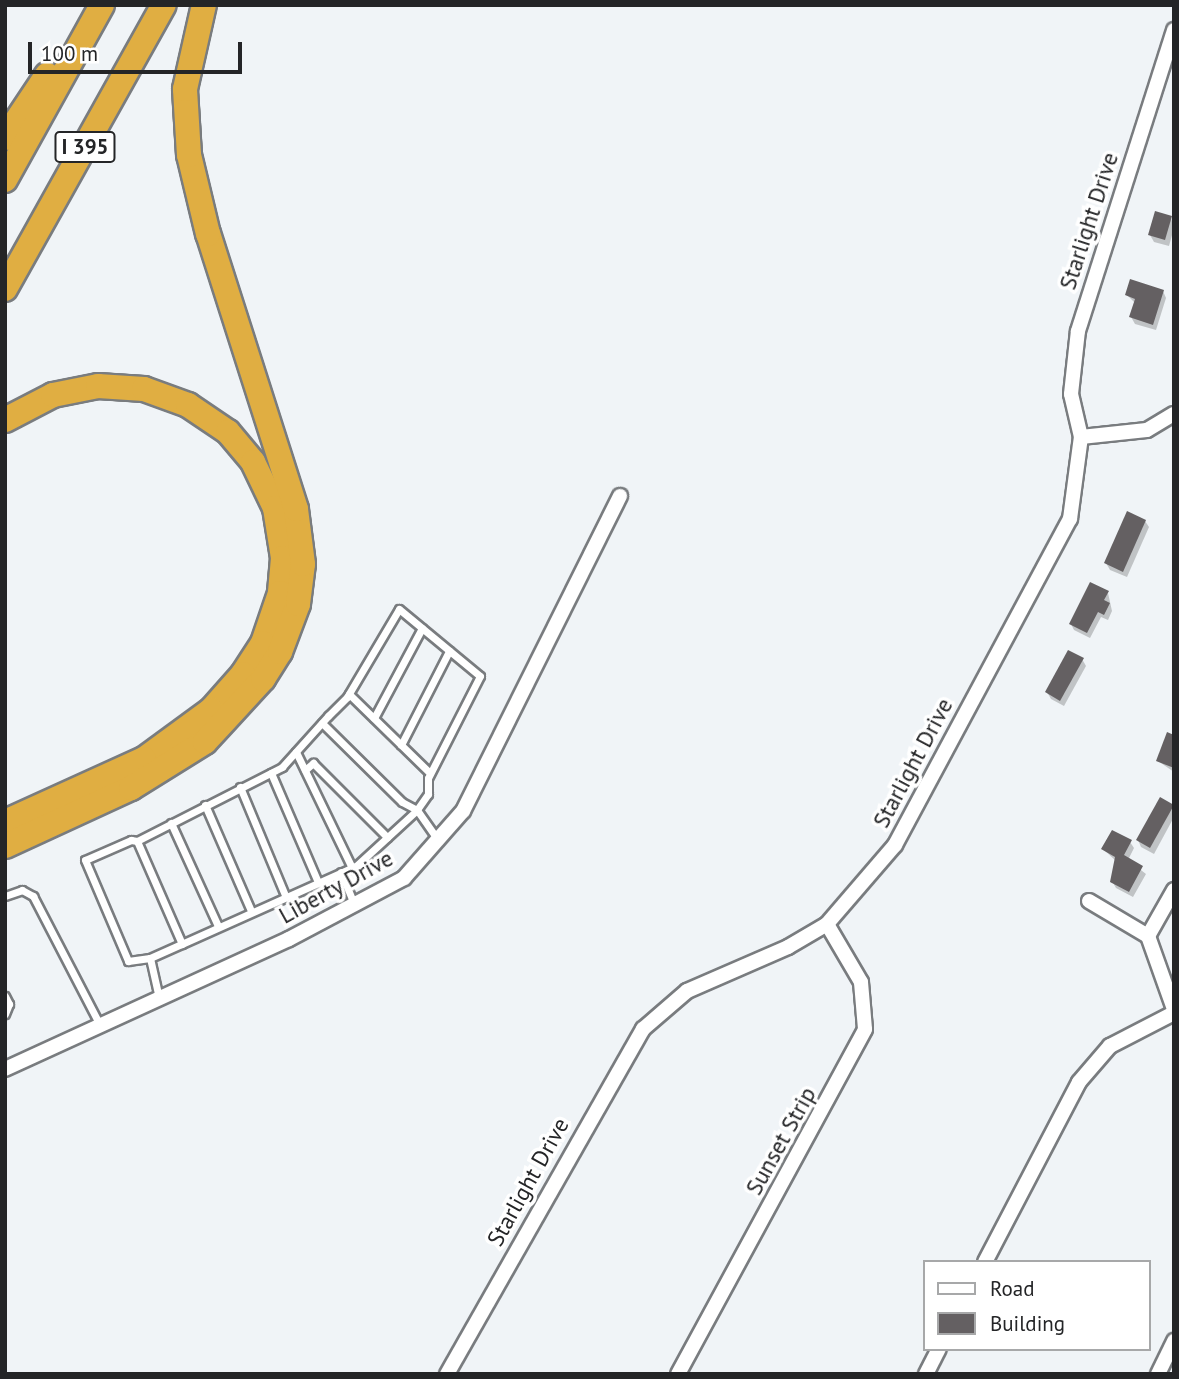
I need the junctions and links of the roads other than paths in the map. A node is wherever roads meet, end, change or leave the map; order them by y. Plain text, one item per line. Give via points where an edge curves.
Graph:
1 (94, 5) edge
2 (102, 5) edge
3 (164, 5) edge
4 (204, 5) edge
5 (1173, 32) edge
6 (5, 138) edge
7 (5, 180) edge
8 (5, 289) edge
9 (1174, 414) edge
10 (5, 420) edge
11 (1081, 438) junction
12 (620, 496) dead end
13 (422, 628) junction
14 (449, 651) junction
15 (349, 694) junction
16 (374, 718) junction
17 (322, 723) junction
18 (401, 744) junction
19 (296, 752) junction
20 (305, 770) junction
21 (271, 773) junction
22 (430, 773) junction
23 (240, 787) junction
24 (205, 805) junction
25 (417, 810) junction
26 (5, 822) edge
27 (171, 823) junction
28 (387, 837) junction
29 (137, 841) junction
30 (439, 841) junction
31 (5, 846) edge
32 (352, 868) junction
33 (341, 873) junction
34 (318, 882) junction
35 (1174, 890) edge
36 (285, 895) junction
37 (5, 896) edge
38 (1089, 901) dead end
39 (355, 907) junction
40 (251, 911) junction
41 (827, 924) junction
42 (218, 926) junction
43 (1148, 936) junction
44 (182, 944) junction
45 (150, 958) junction
46 (5, 996) edge
47 (159, 999) junction
48 (1174, 1011) edge
49 (5, 1014) edge
50 (100, 1026) junction
51 (5, 1069) edge
52 (986, 1260) edge
53 (1174, 1341) edge
54 (938, 1351) edge
55 (447, 1374) edge
56 (678, 1374) edge
57 (926, 1374) edge
58 (1158, 1374) edge

1 - 6 highway
2 - 7 highway, I 395
3 - 8 highway, I 395
4 - 31 highway via 185,89 189,155 202,214 296,509 303,564 298,604 280,652 263,679 205,742 138,785
5 - 11 street, Starlight Drive via 1078,331 1071,394
9 - 11 street via 1147,430
10 - 26 highway via 53,395 98,386 144,389 188,405 228,432 253,462 275,508 283,558 280,593 268,631 243,674 211,710 144,759
11 - 41 street, Starlight Drive via 1070,519 895,845
12 - 30 street, Liberty Drive via 463,811
13 - 14 lane
13 - 15 lane via 399,608
13 - 16 lane
14 - 18 lane
14 - 22 lane via 480,676
15 - 16 lane
15 - 17 lane
16 - 18 lane
17 - 19 lane
17 - 25 lane via 402,802
18 - 22 lane
19 - 20 lane
19 - 21 lane
20 - 28 lane via 313,763
20 - 32 lane
21 - 23 lane
21 - 34 lane
22 - 25 lane via 428,794
23 - 24 lane
23 - 36 lane
24 - 27 lane
24 - 40 lane
25 - 28 lane
25 - 30 lane
27 - 29 lane
27 - 42 lane
28 - 32 lane
29 - 44 lane
29 - 45 lane via 131,839 85,860 128,961
30 - 39 street, Liberty Drive via 404,878
32 - 33 lane
33 - 34 lane
33 - 39 lane
34 - 36 lane
35 - 43 street
36 - 40 lane
37 - 50 lane via 22,890 33,897
38 - 43 street
39 - 47 street, Liberty Drive
40 - 42 lane
41 - 55 street, Starlight Drive via 788,947 687,991 643,1030
41 - 56 street, Sunset Strip via 861,982 865,1029
42 - 44 lane
43 - 48 street
44 - 45 lane
45 - 47 lane
46 - 49 lane via 9,1004
47 - 50 street, Liberty Drive
48 - 52 street via 1110,1046 1079,1082
50 - 51 street, Liberty Drive
53 - 58 street
54 - 57 street

